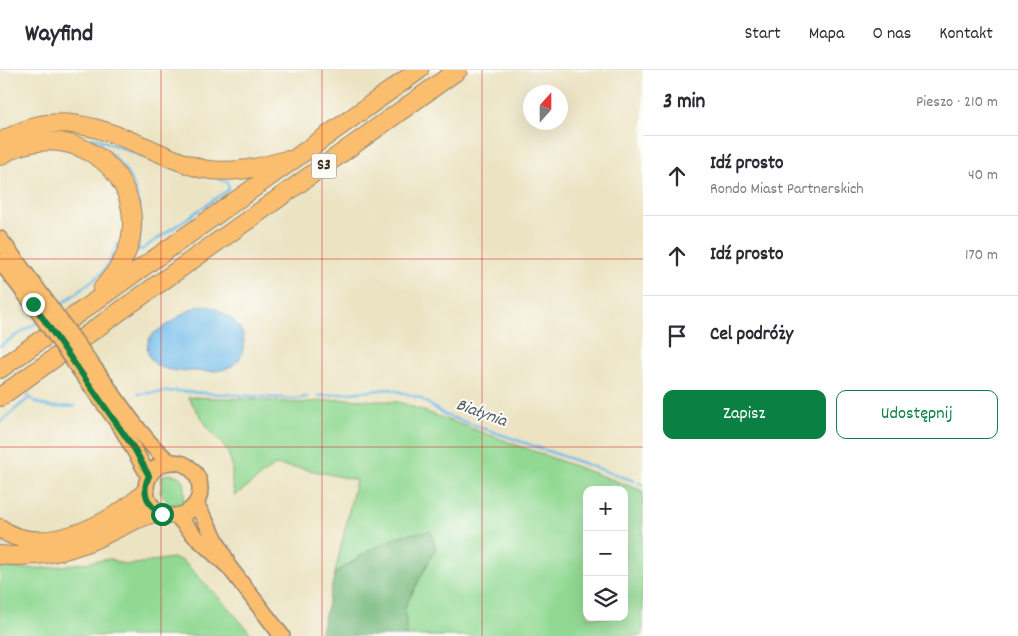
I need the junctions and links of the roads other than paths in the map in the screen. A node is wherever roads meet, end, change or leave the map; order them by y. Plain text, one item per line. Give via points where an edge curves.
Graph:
1 (418, 70) edge
2 (458, 70) edge
3 (0, 142) edge
4 (0, 156) edge
5 (296, 158) junction
6 (0, 239) edge
7 (0, 260) edge
8 (38, 300) junction
9 (83, 309) junction
10 (0, 369) edge
11 (89, 372) junction
12 (0, 397) edge
13 (170, 462) junction
14 (147, 484) junction
15 (196, 504) junction
16 (157, 512) junction
17 (177, 516) junction
18 (0, 528) edge
19 (0, 555) edge
20 (229, 567) junction
21 (282, 636) edge

1 - 5 highway, S3
2 - 12 highway, S3
3 - 5 highway via 38,126 63,124 92,127 114,134 203,169 236,171
4 - 9 highway via 30,142 65,142 92,152 106,162 122,182 130,204 129,244 121,264
5 - 9 highway, S3
6 - 8 main road
7 - 8 main road
8 - 11 main road, bridge
9 - 10 highway, S3
11 - 13 main road
11 - 14 main road via 125,435
13 - 14 main road via 157,466
13 - 15 main road via 185,464 197,475 200,491
14 - 16 main road via 149,503
14 - 18 highway via 139,498 65,538 25,539
15 - 17 main road via 190,511
15 - 20 main road
16 - 17 main road
16 - 19 highway via 83,544 45,555
17 - 20 main road
20 - 21 main road

